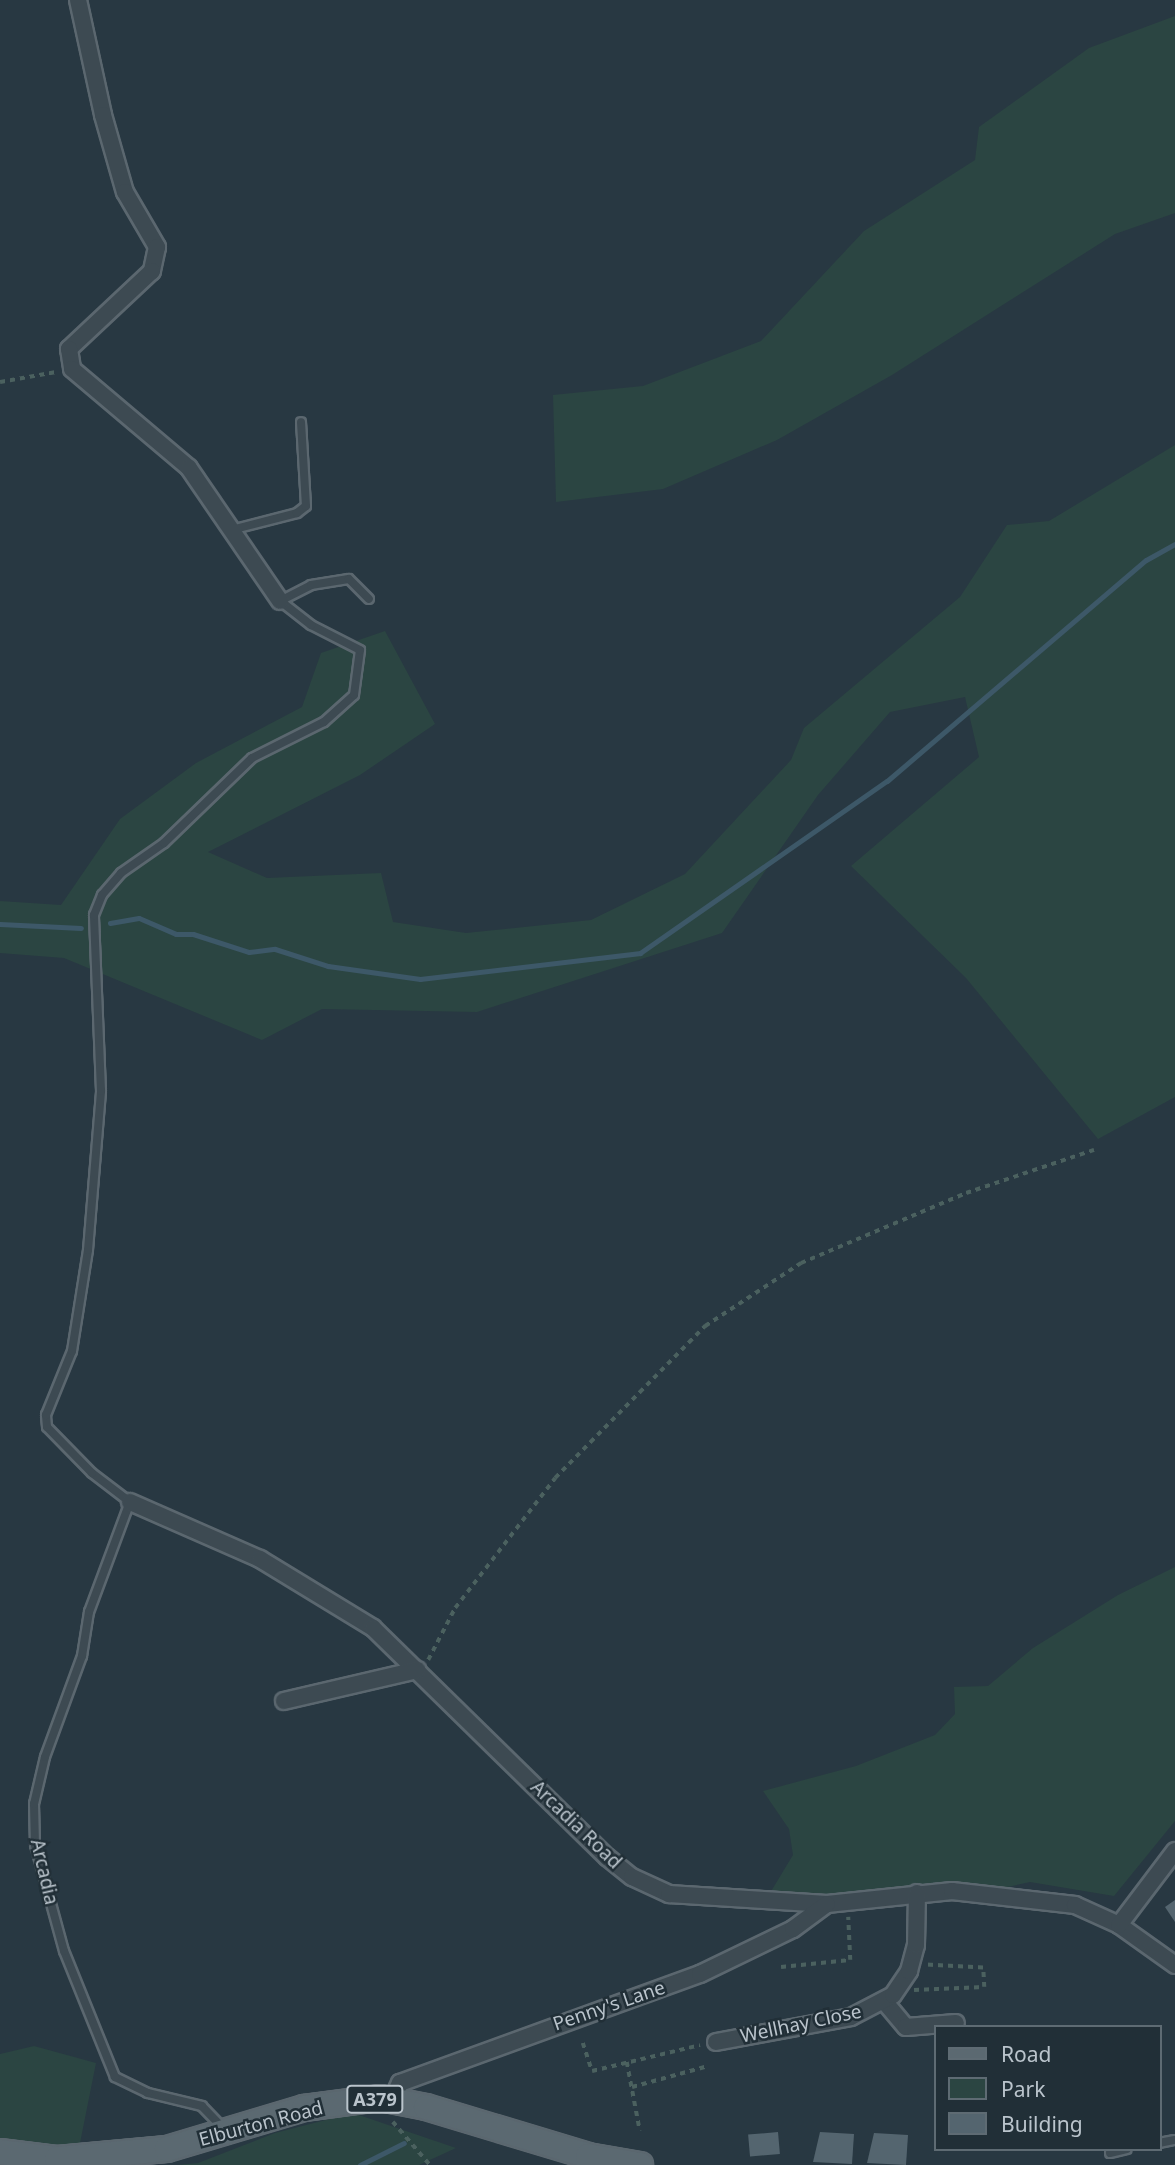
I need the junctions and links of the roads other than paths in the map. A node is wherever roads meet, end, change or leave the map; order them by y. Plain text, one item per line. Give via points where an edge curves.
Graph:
1 (78, 0) edge
2 (302, 422) dead end
3 (231, 530) junction
4 (369, 598) dead end
5 (280, 601) junction
6 (130, 1502) junction
7 (419, 1672) junction
8 (284, 1701) dead end
9 (1175, 1851) edge
10 (917, 1893) junction
11 (827, 1904) junction
12 (1119, 1925) junction
13 (1175, 1965) edge
14 (884, 2001) junction
15 (934, 2026) edge
16 (716, 2042) road end
17 (386, 2099) junction
18 (226, 2132) junction
19 (1118, 2151) edge
20 (0, 2152) edge
21 (1110, 2153) dead end
22 (640, 2165) edge

1 - 3 street via 125,192 157,247 152,271 69,349 72,369 189,468
2 - 3 lane via 306,506 297,513
3 - 5 street
4 - 5 lane via 349,579 311,585
5 - 6 lane via 311,625 360,650 354,695 324,722 252,758 164,843 121,873 102,895 94,915 101,1091 88,1250 72,1350 46,1415 47,1427 92,1473
6 - 7 street, Arcadia Road via 260,1559 342,1606
6 - 18 lane, Arcadia via 89,1612 82,1656 45,1757 34,1804 35,1845 64,1951 115,2077 148,2093 202,2106
7 - 8 street
7 - 11 street, Arcadia Road via 632,1877 669,1894
9 - 12 street
10 - 11 street, Arcadia Road
10 - 12 street, Arcadia Road via 952,1891 1074,1905
10 - 14 street, Wellhay Close via 916,1945 898,1987
11 - 17 street, Penny's Lane via 793,1929 700,1974 400,2083
12 - 13 street, Arcadia Road
14 - 15 street, Wellhay Close via 906,2027
14 - 16 street, Wellhay Close via 851,2017
17 - 18 main road, Elburton Road / A379 via 303,2108
17 - 22 main road, Elburton Road / A379 via 588,2156
18 - 20 main road, Elburton Road / A379 via 167,2150 108,2156 57,2159
19 - 21 lane

